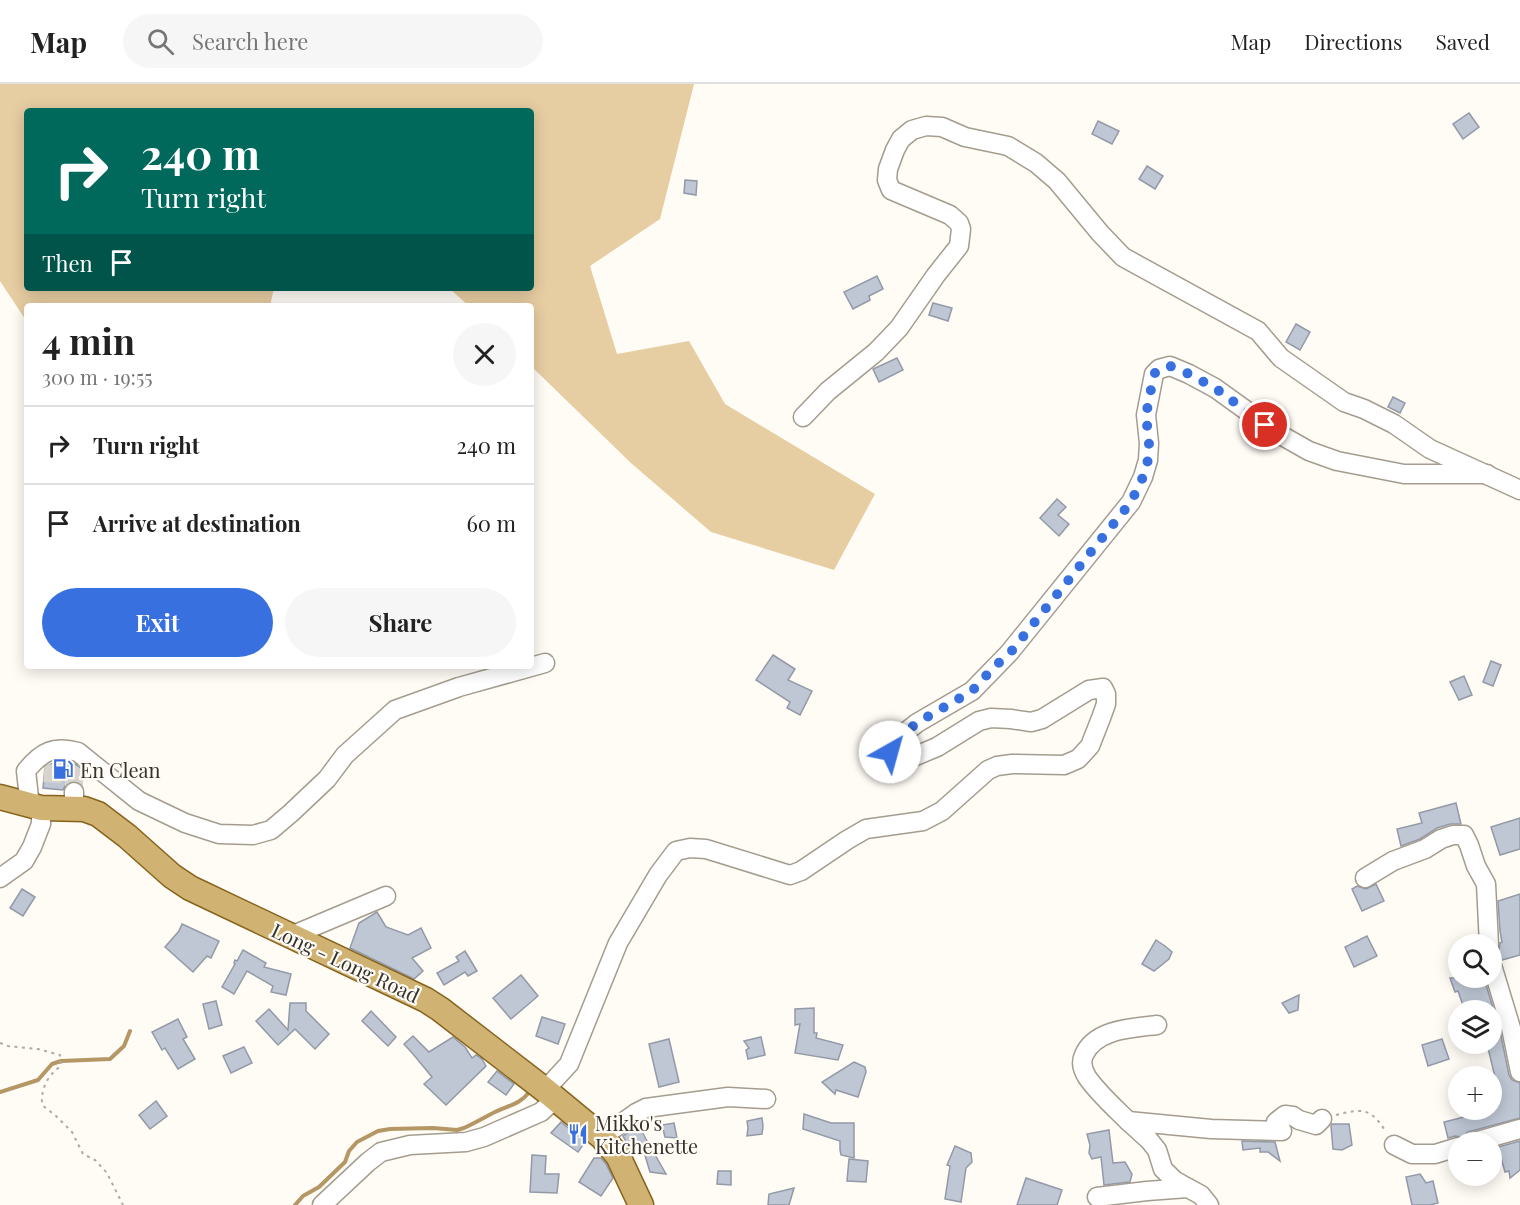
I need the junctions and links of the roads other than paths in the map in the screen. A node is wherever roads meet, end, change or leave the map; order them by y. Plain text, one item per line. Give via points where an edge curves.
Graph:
1 (803, 417) dead end
2 (1487, 474) junction
3 (1520, 490) edge
4 (545, 663) dead end
5 (534, 666) edge
6 (524, 669) edge
7 (0, 797) edge
8 (35, 807) junction
9 (0, 878) edge
10 (1365, 878) dead end
11 (386, 896) dead end
12 (1488, 934) edge
13 (291, 936) junction
14 (1499, 988) edge
15 (1156, 1025) dead end
16 (1520, 1072) edge
17 (550, 1094) junction
18 (766, 1099) dead end
19 (1322, 1119) road end
20 (1128, 1121) junction
21 (1520, 1129) edge
22 (1502, 1134) edge
23 (603, 1137) junction
24 (1394, 1145) road end
25 (1448, 1150) edge
26 (1188, 1188) junction
27 (1097, 1197) dead end
28 (322, 1205) edge
29 (641, 1205) edge
30 (1209, 1205) edge

1 - 2 street via 899,328 959,246 961,229 950,215 891,190 888,185 888,169 901,139 926,126 1008,146 1036,163 1057,181 1123,257 1258,332 1281,358 1344,402 1394,424 1430,449
2 - 3 street
2 - 17 street via 1404,474 1337,461 1279,434 1189,374 1170,366 1159,369 1154,374 1146,415 1148,460 1131,502 1010,653 972,691 917,723 892,743 890,750 892,756 906,760 938,747 979,721 991,718 1031,722 1089,690 1103,688 1106,704 1090,746 1078,759 1064,765 997,766 942,811 923,821 866,829 794,874 706,849 676,851 618,943 569,1064
4 - 5 street
6 - 8 street via 395,710 345,755 327,779 291,813 271,830 253,836 219,834 185,823 139,801 78,752 67,749 44,753 32,763
7 - 8 main road, Long - Long Road
8 - 9 street via 41,824 28,854
8 - 13 main road, Long - Long Road via 74,800 98,814 190,888
10 - 12 street via 1441,839 1464,835 1486,884
11 - 13 street
13 - 17 main road, Long - Long Road via 426,1000
14 - 16 street
15 - 20 street via 1105,1035 1092,1041 1082,1059 1087,1076 1098,1091
17 - 23 main road, Long - Long Road
17 - 28 street via 541,1112 484,1137 381,1152
18 - 23 street via 717,1098 646,1108
19 - 20 street via 1316,1125 1285,1115 1276,1122 1282,1131
20 - 26 street via 1157,1150 1163,1169
21 - 22 street
23 - 29 main road, Long - Long Road via 618,1155
24 - 25 street via 1412,1154
26 - 27 street
26 - 30 street

